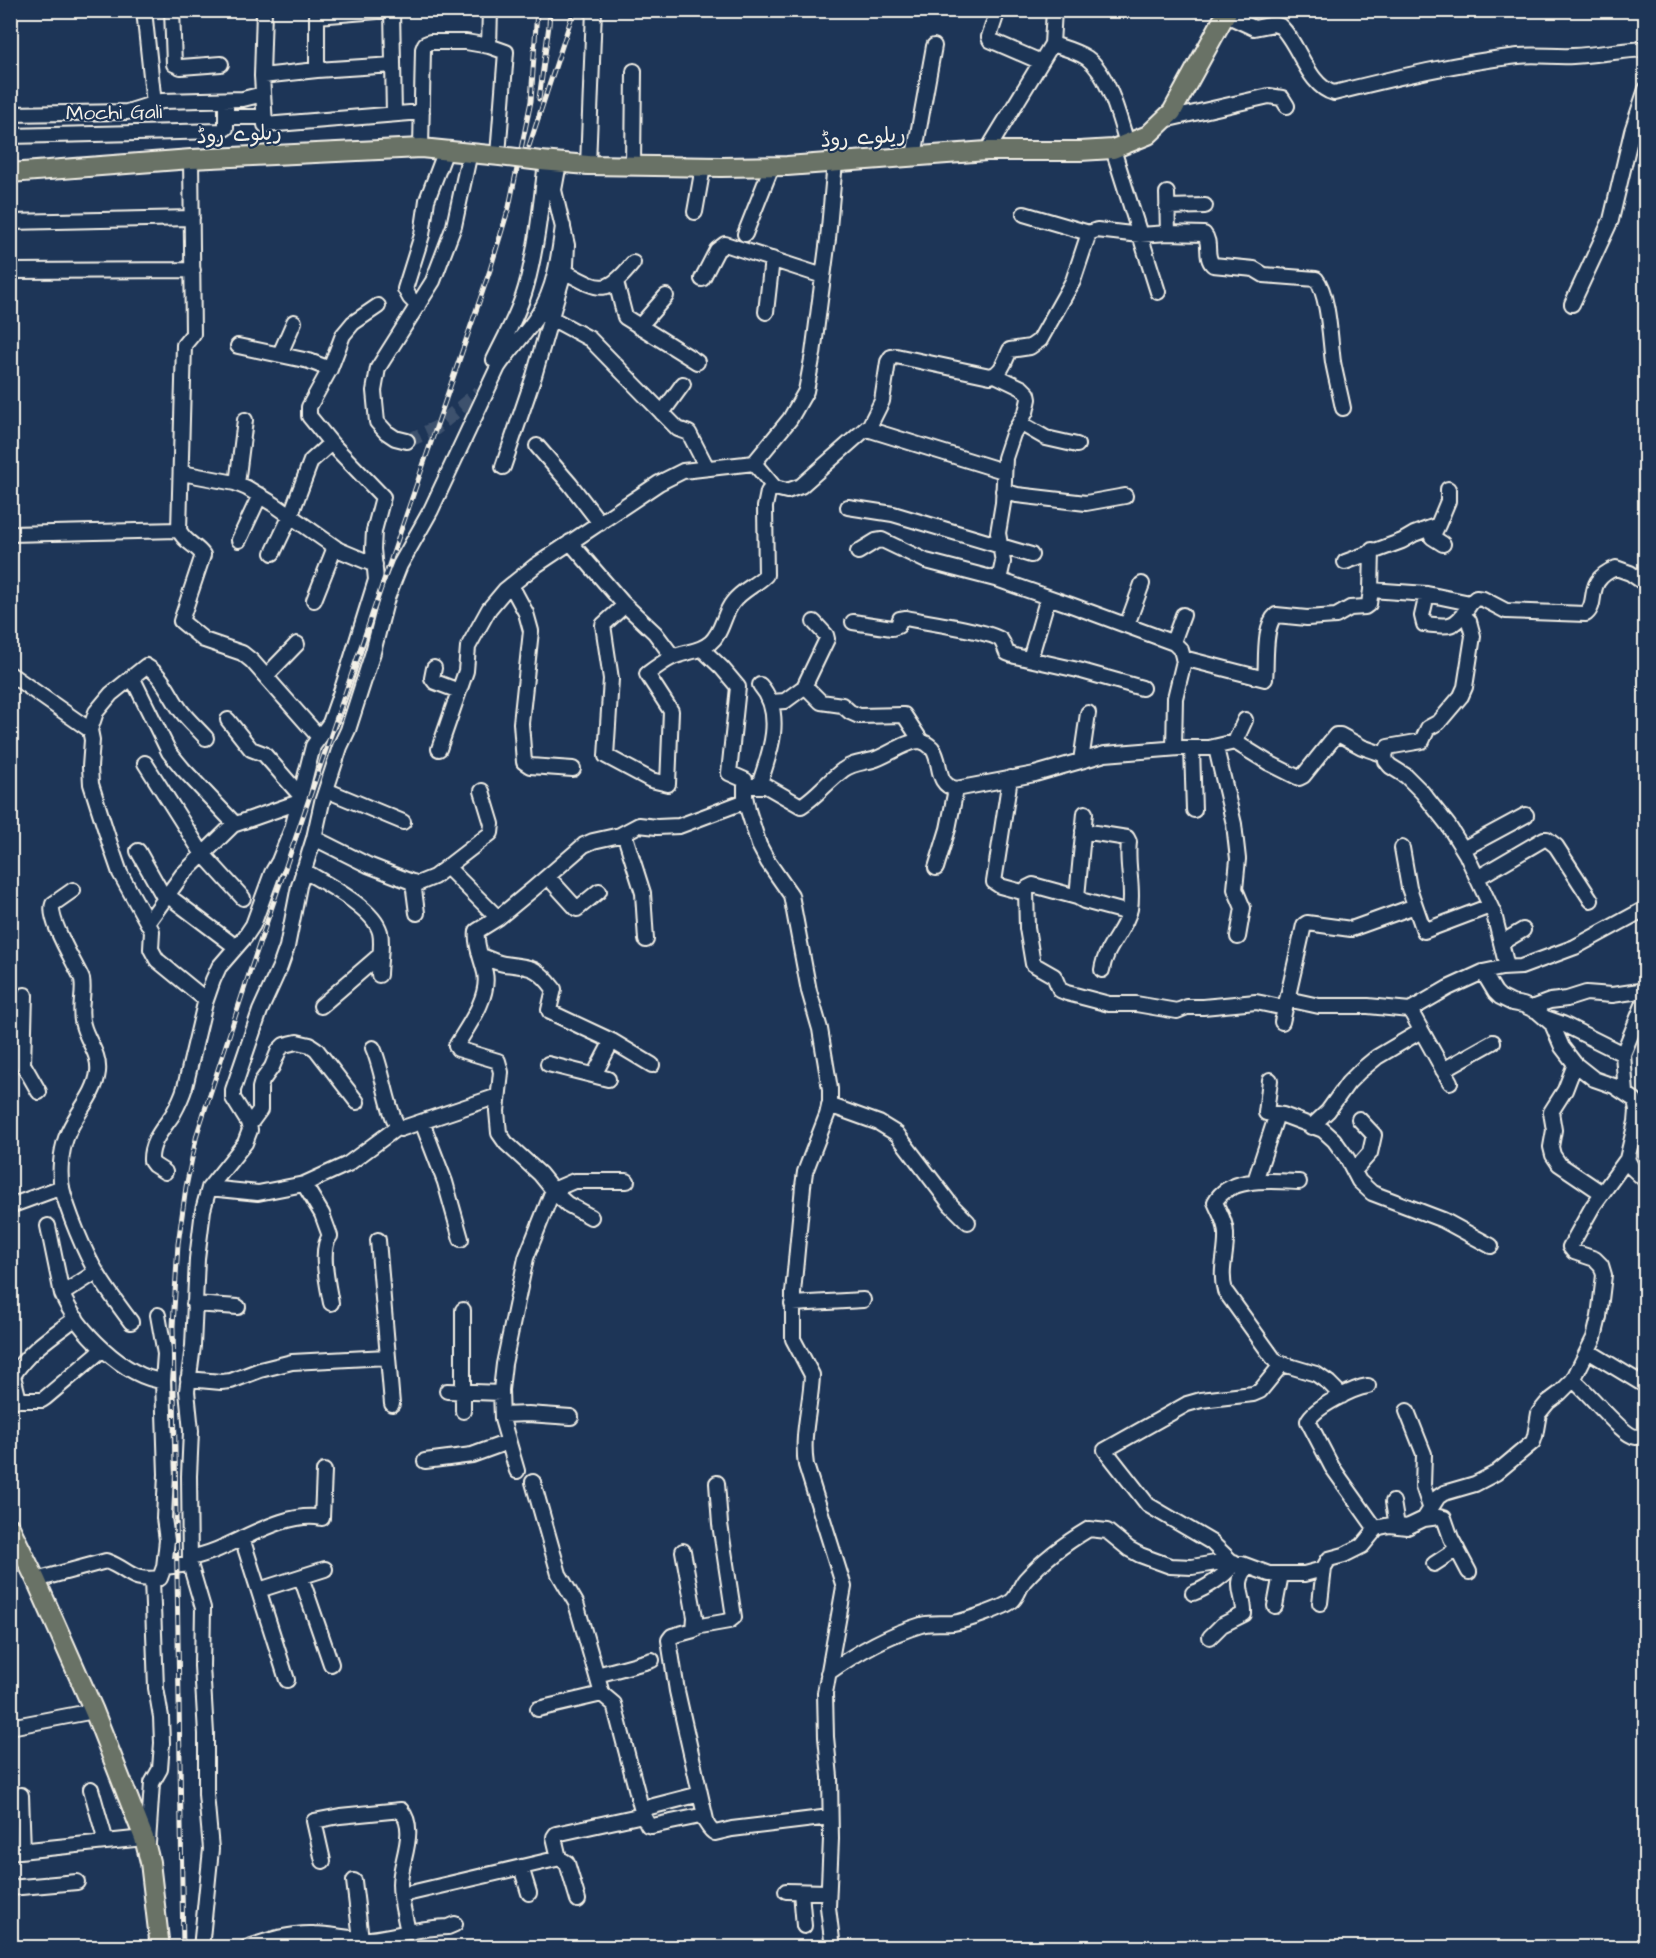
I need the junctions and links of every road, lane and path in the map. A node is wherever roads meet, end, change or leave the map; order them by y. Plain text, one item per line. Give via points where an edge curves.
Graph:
1 (144, 10) edge
2 (172, 10) edge
3 (264, 10) edge
4 (391, 10) edge
5 (490, 10) edge
6 (594, 10) edge
7 (998, 10) edge
8 (1054, 10) edge
9 (343, 12) edge
10 (317, 13) edge
11 (1227, 13) edge
12 (1052, 44) junction
13 (489, 46) junction
14 (934, 46) dead end
15 (1646, 49) edge
16 (1041, 62) junction
17 (221, 64) dead end
18 (393, 65) junction
19 (317, 70) junction
20 (634, 71) dead end
21 (262, 76) junction
22 (1646, 89) edge
23 (263, 94) junction
24 (226, 100) junction
25 (154, 104) junction
26 (1287, 106) dead end
27 (422, 112) junction
28 (10, 114) edge
29 (394, 114) junction
30 (1168, 116) junction
31 (227, 117) junction
32 (263, 117) junction
33 (10, 136) edge
34 (1120, 146) junction
35 (421, 148) junction
36 (446, 150) junction
37 (987, 151) junction
38 (470, 152) junction
39 (499, 155) junction
40 (914, 156) junction
41 (191, 159) junction
42 (548, 162) junction
43 (835, 162) junction
44 (588, 165) junction
45 (633, 165) junction
46 (772, 166) junction
47 (703, 167) junction
48 (10, 173) edge
49 (1205, 206) dead end
50 (694, 212) dead end
51 (1024, 214) dead end
52 (192, 218) junction
53 (10, 222) edge
54 (563, 226) junction
55 (1089, 233) junction
56 (1168, 233) junction
57 (745, 234) dead end
58 (1140, 235) junction
59 (772, 259) junction
60 (633, 263) dead end
61 (193, 270) junction
62 (10, 271) edge
63 (564, 271) junction
64 (823, 276) junction
65 (702, 279) dead end
66 (616, 282) junction
67 (1158, 292) dead end
68 (666, 296) dead end
69 (1572, 304) dead end
70 (378, 306) dead end
71 (418, 306) junction
72 (766, 312) dead end
73 (551, 318) junction
74 (294, 322) dead end
75 (639, 327) junction
76 (238, 346) dead end
77 (280, 354) junction
78 (697, 362) dead end
79 (330, 369) junction
80 (995, 375) junction
81 (683, 384) dead end
82 (479, 392) tunnel mouth
83 (1343, 408) dead end
84 (662, 413) junction
85 (245, 420) dead end
86 (1020, 423) junction
87 (867, 429) junction
88 (407, 441) dead end
89 (331, 443) junction
90 (1077, 445) dead end
91 (537, 446) dead end
92 (754, 463) junction
93 (503, 467) dead end
94 (707, 468) junction
95 (1003, 471) junction
96 (182, 473) junction
97 (237, 484) junction
98 (773, 486) junction
99 (1448, 489) dead end
100 (1003, 491) junction
101 (260, 495) junction
102 (1125, 496) dead end
103 (848, 507) dead end
104 (290, 517) junction
105 (600, 523) junction
106 (1438, 525) junction
107 (179, 530) junction
108 (10, 534) edge
109 (239, 540) dead end
110 (570, 542) junction
111 (1443, 544) dead end
112 (335, 547) junction
113 (1001, 547) junction
114 (1372, 550) junction
115 (858, 552) dead end
116 (273, 553) dead end
117 (1030, 555) dead end
118 (1345, 562) dead end
119 (375, 565) junction
120 (999, 580) junction
121 (1142, 584) dead end
122 (1646, 584) edge
123 (511, 585) junction
124 (1371, 590) junction
125 (1427, 594) junction
126 (1048, 597) junction
127 (314, 600) dead end
128 (1470, 603) junction
129 (625, 605) junction
130 (1183, 615) dead end
131 (1463, 615) junction
132 (814, 622) dead end
133 (852, 622) dead end
134 (1127, 625) junction
135 (1173, 642) junction
136 (297, 644) dead end
137 (702, 649) junction
138 (673, 657) junction
139 (1183, 658) junction
140 (1030, 659) junction
141 (434, 668) dead end
142 (10, 674) edge
143 (266, 676) junction
144 (132, 677) junction
145 (760, 685) dead end
146 (804, 687) junction
147 (1142, 688) dead end
148 (459, 691) junction
149 (771, 702) junction
150 (1088, 713) dead end
151 (228, 720) dead end
152 (1245, 720) dead end
153 (90, 730) junction
154 (319, 737) junction
155 (206, 738) dead end
156 (921, 741) junction
157 (1235, 742) junction
158 (1173, 748) junction
159 (1191, 748) junction
160 (1216, 748) junction
161 (439, 749) dead end
162 (1385, 755) junction
163 (1081, 761) junction
164 (145, 763) dead end
165 (573, 769) dead end
166 (1010, 778) junction
167 (752, 786) junction
168 (956, 789) junction
169 (326, 790) junction
170 (482, 791) dead end
171 (299, 799) junction
172 (746, 801) junction
173 (1194, 810) dead end
174 (1084, 813) dead end
175 (1526, 815) dead end
176 (403, 822) dead end
177 (235, 824) junction
178 (1083, 831) junction
179 (624, 833) junction
180 (314, 838) junction
181 (1402, 848) dead end
182 (1463, 849) junction
183 (138, 851) dead end
184 (202, 853) junction
185 (447, 867) junction
186 (936, 868) dead end
187 (303, 870) junction
188 (548, 876) junction
189 (1477, 878) junction
190 (413, 882) junction
191 (73, 890) dead end
192 (600, 891) dead end
193 (1026, 893) junction
194 (166, 897) junction
195 (1077, 897) junction
196 (243, 898) dead end
197 (1591, 900) dead end
198 (1415, 906) junction
199 (1490, 906) junction
200 (1643, 910) dead end
201 (417, 913) dead end
202 (1129, 913) junction
203 (498, 918) junction
204 (148, 922) junction
205 (1523, 930) dead end
206 (1238, 937) dead end
207 (646, 940) dead end
208 (1501, 943) junction
209 (236, 947) junction
210 (380, 955) junction
211 (481, 956) junction
212 (1507, 967) junction
213 (1102, 970) dead end
214 (1483, 972) junction
215 (379, 975) dead end
216 (1646, 990) edge
217 (26, 995) dead end
218 (1646, 998) edge
219 (206, 1000) junction
220 (321, 1006) dead end
221 (1531, 1008) junction
222 (1285, 1010) junction
223 (1410, 1010) junction
224 (18, 1015) edge
225 (1546, 1018) junction
226 (1421, 1031) junction
227 (612, 1041) junction
228 (1493, 1042) dead end
229 (373, 1048) dead end
230 (1623, 1054) junction
231 (548, 1064) dead end
232 (1575, 1064) junction
233 (652, 1065) dead end
234 (594, 1075) junction
235 (608, 1079) dead end
236 (1270, 1080) dead end
237 (39, 1092) dead end
238 (1626, 1093) junction
239 (498, 1096) junction
240 (357, 1102) dead end
241 (829, 1106) junction
242 (1277, 1114) junction
243 (1359, 1119) dead end
244 (422, 1122) junction
245 (249, 1125) junction
246 (398, 1127) junction
247 (1311, 1127) junction
248 (1627, 1159) junction
249 (1354, 1171) junction
250 (165, 1172) dead end
251 (627, 1181) dead end
252 (1255, 1181) junction
253 (1646, 1181) edge
254 (1299, 1182) dead end
255 (304, 1184) junction
256 (62, 1187) junction
257 (209, 1188) junction
258 (553, 1190) junction
259 (1602, 1193) junction
260 (10, 1206) edge
261 (591, 1217) dead end
262 (968, 1222) dead end
263 (48, 1226) dead end
264 (461, 1239) dead end
265 (378, 1240) dead end
266 (1491, 1246) dead end
267 (96, 1272) junction
268 (62, 1294) junction
269 (862, 1299) dead end
270 (331, 1303) dead end
271 (194, 1304) junction
272 (792, 1304) junction
273 (238, 1307) dead end
274 (463, 1310) dead end
275 (158, 1315) dead end
276 (76, 1318) junction
277 (131, 1322) dead end
278 (104, 1349) junction
279 (1588, 1351) junction
280 (387, 1357) junction
281 (1282, 1364) junction
282 (188, 1379) junction
283 (1573, 1380) junction
284 (163, 1381) junction
285 (1368, 1386) dead end
286 (1646, 1386) edge
287 (462, 1390) junction
288 (447, 1391) dead end
289 (501, 1393) junction
290 (1342, 1396) junction
291 (15, 1400) edge
292 (392, 1404) dead end
293 (463, 1411) dead end
294 (1407, 1411) dead end
295 (502, 1415) junction
296 (571, 1418) dead end
297 (1646, 1435) edge
298 (507, 1442) junction
299 (425, 1461) dead end
300 (324, 1471) dead end
301 (517, 1471) dead end
302 (533, 1482) dead end
303 (717, 1483) dead end
304 (1393, 1502) dead end
305 (1427, 1515) junction
306 (1396, 1526) junction
307 (10, 1527) edge
308 (1376, 1529) junction
309 (242, 1539) junction
310 (1457, 1549) junction
311 (683, 1551) dead end
312 (191, 1561) junction
313 (1238, 1564) junction
314 (1434, 1564) dead end
315 (164, 1567) junction
316 (1324, 1568) junction
317 (325, 1569) dead end
318 (1470, 1572) dead end
319 (1281, 1574) junction
320 (301, 1577) junction
321 (152, 1579) junction
322 (36, 1580) junction
323 (259, 1590) junction
324 (1193, 1593) dead end
325 (1320, 1603) dead end
326 (1275, 1606) dead end
327 (695, 1627) junction
328 (1209, 1637) dead end
329 (652, 1660) dead end
330 (331, 1664) dead end
331 (828, 1673) junction
332 (597, 1675) junction
333 (287, 1680) dead end
334 (602, 1694) junction
335 (538, 1709) dead end
336 (94, 1711) junction
337 (10, 1727) edge
338 (91, 1789) dead end
339 (700, 1794) junction
340 (21, 1795) dead end
341 (643, 1812) junction
342 (830, 1817) junction
343 (706, 1820) junction
344 (106, 1842) junction
345 (145, 1844) junction
346 (16, 1851) edge
347 (560, 1858) junction
348 (323, 1861) dead end
349 (521, 1868) junction
350 (354, 1881) dead end
351 (77, 1882) dead end
352 (10, 1887) edge
353 (786, 1891) dead end
354 (801, 1892) junction
355 (828, 1892) junction
356 (529, 1893) dead end
357 (402, 1895) junction
358 (578, 1900) dead end
359 (455, 1924) dead end
360 (804, 1926) dead end
361 (408, 1932) junction
362 (362, 1939) junction
363 (390, 1941) edge
364 (329, 1942) edge
365 (160, 1947) edge
366 (201, 1947) edge
367 (246, 1947) edge
368 (833, 1947) edge

1 - 25 street
2 - 17 street via 174,64
3 - 21 street
4 - 9 street
4 - 18 street
5 - 13 street
6 - 44 street
7 - 16 street via 990,40
8 - 12 street
9 - 10 street
10 - 19 street
11 - 15 street via 1254,28 1280,26 1314,79 1323,89 1334,93 1469,63
11 - 30 main road
12 - 16 street
12 - 34 street via 1075,52 1101,73 1114,104
13 - 27 street via 466,42 425,45
13 - 39 street via 506,52
14 - 40 street
16 - 37 street
18 - 19 street
18 - 29 street
19 - 21 street
20 - 45 street
21 - 23 street
22 - 69 street via 1611,220
23 - 24 street
23 - 32 street
24 - 25 street
24 - 31 street
25 - 28 street via 127,112
26 - 30 street via 1282,98 1269,96
27 - 29 street
27 - 35 street
29 - 32 street via 268,125
30 - 34 main road, ریلوے روڈ via 1148,135
31 - 32 street
31 - 33 street, Mochi Gali via 226,128 221,131
34 - 37 main road, ریلوے روڈ via 1080,151
34 - 58 street
35 - 36 main road, ریلوے روڈ
35 - 41 main road, ریلوے روڈ
36 - 38 main road, ریلوے روڈ
36 - 71 street via 427,200 422,235 405,289
37 - 40 main road, ریلوے روڈ
38 - 39 main road, ریلوے روڈ
38 - 71 street via 454,226 433,282
39 - 42 main road, ریلوے روڈ, bridge
40 - 43 main road, ریلوے روڈ
41 - 48 main road, ریلوے روڈ
41 - 52 street
42 - 44 main road, ریلوے روڈ
42 - 54 street
42 - 82 street via 526,288
43 - 46 main road, ریلوے روڈ
43 - 64 street
44 - 45 main road, ریلوے روڈ
45 - 47 main road, ریلوے روڈ
46 - 47 main road, ریلوے روڈ
46 - 57 street
47 - 50 street
49 - 56 street via 1167,200
51 - 55 street
52 - 53 street
52 - 61 street
54 - 63 street via 567,245
54 - 169 street via 546,300 498,367 431,510 400,565
55 - 58 street via 1097,230
55 - 80 street via 1073,281 1040,340 1030,347 1010,350
56 - 58 street
56 - 83 street via 1207,236 1208,259 1216,266 1316,279 1321,287
58 - 67 street
59 - 64 street
59 - 65 street via 723,244
59 - 72 street
60 - 66 street
61 - 62 street
61 - 96 street via 193,333 184,345
63 - 66 street via 592,287
63 - 73 street
64 - 92 street via 806,392 790,419
66 - 75 street via 624,315
68 - 75 street
70 - 79 street via 343,335
71 - 88 street via 378,368 374,391 377,422 395,438
73 - 84 street via 590,339
73 - 93 street
74 - 77 street
75 - 78 street
76 - 77 street
77 - 79 street
79 - 89 street via 308,411
80 - 86 street via 1028,393 1028,406
80 - 87 street via 891,357 882,400
81 - 84 street
84 - 94 street via 678,429 689,433
85 - 97 street
86 - 90 street via 1046,438
86 - 95 street
87 - 95 street
87 - 98 street via 796,488 783,491
89 - 104 street via 311,461
89 - 119 street via 383,497 374,531
91 - 105 street
92 - 94 street
92 - 98 street
94 - 105 street via 684,471 659,483
95 - 100 street
96 - 97 street
96 - 107 street
97 - 101 street
98 - 137 street via 765,507 766,575 739,594 717,635
99 - 106 street via 1448,501
100 - 102 street via 1078,503
100 - 113 street via 998,533
101 - 104 street
101 - 109 street
103 - 113 street via 884,512
104 - 112 street
104 - 116 street
105 - 110 street
106 - 111 street via 1432,537
106 - 114 street
107 - 108 street
107 - 143 street via 203,555 181,621 204,640 242,653
110 - 123 street
110 - 129 street
112 - 119 street
112 - 127 street
113 - 117 street
113 - 120 street
114 - 118 street
114 - 124 street
115 - 120 street via 882,540 926,561
119 - 154 street via 374,592 330,723
120 - 126 street
121 - 134 street
122 - 128 street via 1624,570 1610,570 1593,589 1591,609 1586,614 1504,611 1479,598
123 - 148 street via 489,609 468,647 468,666
123 - 165 street via 531,631 522,723 525,762 530,766
124 - 125 street
124 - 139 street via 1365,607 1350,608 1336,616 1274,616 1266,647 1265,679
125 - 128 street
125 - 131 street via 1424,624 1451,626
126 - 134 street
126 - 140 street
128 - 131 street
129 - 138 street via 655,633
129 - 138 street via 603,624 611,679 606,756 651,780 668,784 671,711 648,674
130 - 135 street
131 - 162 street via 1470,621 1473,636 1461,696 1439,722 1428,728 1422,741 1388,747
132 - 146 street via 827,639
133 - 140 street via 892,628 906,618 985,634 999,639 1007,653
134 - 135 street
135 - 139 street
136 - 143 street
137 - 138 street
137 - 167 street via 738,687 729,773
139 - 158 street via 1175,698
140 - 147 street
141 - 148 street via 435,682
142 - 153 street
143 - 154 street
144 - 153 street via 101,704
144 - 155 street via 146,666 153,670
144 - 177 street via 170,752
145 - 149 street
146 - 149 street via 785,701
146 - 156 street via 821,702 842,705 859,716 904,715
148 - 161 street
149 - 167 street via 770,753
150 - 163 street
151 - 171 street via 251,749 264,754
152 - 157 street
153 - 204 street via 91,784 120,873
154 - 171 street
156 - 167 street via 849,766 801,806 770,788
156 - 168 street via 933,750 943,782
157 - 160 street
157 - 162 street via 1299,778 1336,735
158 - 159 street
158 - 163 street via 1105,754
159 - 160 street
159 - 173 street
160 - 206 street via 1234,824 1238,859 1234,889 1243,908
162 - 182 street via 1390,766 1422,792
163 - 166 street
164 - 184 street
166 - 168 street
166 - 193 street via 994,882
167 - 172 street
168 - 186 street
169 - 176 street
169 - 180 street
170 - 185 street via 491,833
171 - 177 street
171 - 209 street via 292,830 253,926
172 - 179 street via 680,826 639,825
172 - 241 street via 763,854 791,895 820,1029
174 - 178 street
175 - 182 street
177 - 184 street
178 - 195 street
178 - 202 street via 1128,839
179 - 188 street via 584,845
179 - 207 street via 643,893
180 - 187 street
180 - 190 street
181 - 198 street
182 - 189 street
183 - 194 street
184 - 194 street
184 - 196 street
185 - 190 street via 430,880
185 - 203 street
187 - 210 street via 374,920 381,935
187 - 245 street via 280,967 233,1090 233,1098
188 - 192 street via 577,909
188 - 203 street
189 - 197 street via 1547,839 1556,846
189 - 199 street
190 - 201 street
191 - 256 street via 53,904 51,912 82,979 83,1026 99,1070 92,1094 67,1135
193 - 195 street via 1033,885
193 - 222 street via 1033,964 1050,973 1062,992 1109,1004 1177,1011 1187,1006 1256,1002
194 - 204 street
194 - 209 street
195 - 202 street
198 - 199 street via 1424,931
198 - 222 street via 1352,929 1304,925
199 - 208 street
200 - 212 street via 1575,947 1521,967
202 - 213 street via 1107,951
203 - 211 street via 477,931
204 - 219 street via 152,931 151,950 157,960
205 - 208 street
208 - 212 street
209 - 219 street via 219,967
210 - 215 street
210 - 220 street
211 - 227 street via 537,972 554,989 550,1012
211 - 239 street via 486,976 484,991 456,1046 498,1061
212 - 214 street
214 - 221 street via 1500,997
214 - 223 street
216 - 221 street via 1586,993
217 - 224 street
218 - 230 street
219 - 250 street via 186,1088 152,1149 151,1161
221 - 225 street
222 - 223 street via 1368,1006
223 - 226 street
224 - 237 street via 23,1064
225 - 230 street
225 - 232 street
226 - 228 street via 1446,1076
226 - 247 street via 1377,1056
227 - 233 street
227 - 234 street
229 - 246 street
230 - 238 street
231 - 234 street
232 - 238 street via 1594,1079
232 - 259 street via 1551,1112 1551,1147 1559,1164
234 - 235 street
236 - 242 street via 1266,1113
238 - 248 street via 1635,1100 1637,1110
239 - 244 street
239 - 258 street via 499,1133
240 - 245 street via 316,1049 304,1043 288,1043 279,1050 262,1081 260,1110
241 - 262 street via 879,1123 897,1134
241 - 272 street via 802,1186
242 - 247 street
242 - 252 street
243 - 249 street via 1374,1135 1370,1153
244 - 246 street
244 - 264 street
245 - 257 street via 245,1143
246 - 255 street via 348,1164
247 - 249 street via 1323,1130 1334,1140
248 - 253 street
248 - 259 street
249 - 266 street via 1372,1193 1443,1220
251 - 258 street via 574,1181
252 - 254 street
252 - 281 street via 1227,1189 1215,1202 1226,1233 1221,1278 1225,1291 1276,1362
255 - 257 street via 258,1193
255 - 270 street via 330,1236 325,1245
256 - 260 street
256 - 267 street
257 - 271 street via 203,1210
258 - 261 street via 567,1204
258 - 289 street via 526,1258
259 - 279 street via 1570,1247 1595,1259 1604,1272 1599,1317
263 - 268 street
265 - 280 street
267 - 268 street
267 - 277 street
268 - 276 street
269 - 272 street
271 - 273 street
271 - 282 street
272 - 331 street via 794,1343 812,1375 805,1427 806,1465 844,1587
274 - 287 street
275 - 284 street via 165,1349
276 - 278 street
276 - 291 street via 20,1364 13,1376
278 - 284 street via 131,1370
278 - 291 street via 42,1400
279 - 283 street
279 - 286 street
280 - 282 street via 292,1362 231,1381
280 - 292 street
281 - 290 street via 1316,1374
281 - 313 street via 1253,1395 1187,1404 1105,1450 1148,1505 1211,1542
282 - 312 street
283 - 297 street via 1624,1431 1636,1437
283 - 305 street via 1542,1407 1529,1445 1496,1473 1438,1497
284 - 315 street via 167,1540
285 - 290 street
287 - 288 street
287 - 289 street
287 - 293 street
289 - 295 street
290 - 308 street via 1308,1421 1332,1467
294 - 305 street via 1424,1454
295 - 296 street
295 - 298 street
298 - 299 street via 472,1455
298 - 301 street
300 - 309 street via 322,1518 295,1518
302 - 332 street via 559,1574 576,1603
303 - 327 street via 734,1617
304 - 306 street
305 - 306 street via 1407,1527
305 - 310 street via 1444,1518
306 - 308 street
307 - 322 main road
308 - 316 street via 1362,1546 1329,1559
309 - 312 street
309 - 323 street
310 - 314 street
310 - 318 street
311 - 327 street
312 - 315 street
312 - 366 street via 203,1608 206,1794 212,1849
313 - 319 street
313 - 324 street
313 - 328 street via 1244,1614
313 - 331 street via 1221,1561 1192,1567 1170,1566 1135,1552 1107,1531 1089,1529 1026,1578 1013,1600 953,1623 918,1626 872,1646
315 - 321 street via 160,1578
316 - 319 street via 1304,1574
316 - 325 street
317 - 320 street
319 - 326 street
320 - 323 street
320 - 330 street
321 - 322 street via 134,1577 106,1561
321 - 345 street via 162,1743 160,1769 152,1783
322 - 336 main road
323 - 333 street
327 - 339 street via 669,1640
329 - 332 street
331 - 342 street via 825,1693
332 - 334 street
334 - 335 street
334 - 341 street via 614,1704
336 - 337 street
336 - 345 main road
338 - 344 street
339 - 341 street
339 - 343 street
340 - 346 street
341 - 343 street via 652,1826 700,1816
341 - 347 street via 556,1834
342 - 343 street via 715,1833
342 - 355 street
344 - 345 street
344 - 346 street
345 - 365 main road
347 - 349 street
347 - 358 street via 567,1863
348 - 357 street via 314,1821 401,1810 408,1826
349 - 356 street
349 - 357 street
350 - 362 street
351 - 352 street
353 - 354 street
354 - 355 street
354 - 360 street
355 - 368 street
357 - 361 street
359 - 361 street
361 - 363 street
362 - 363 street
362 - 364 street
364 - 367 street via 314,1934 277,1937

